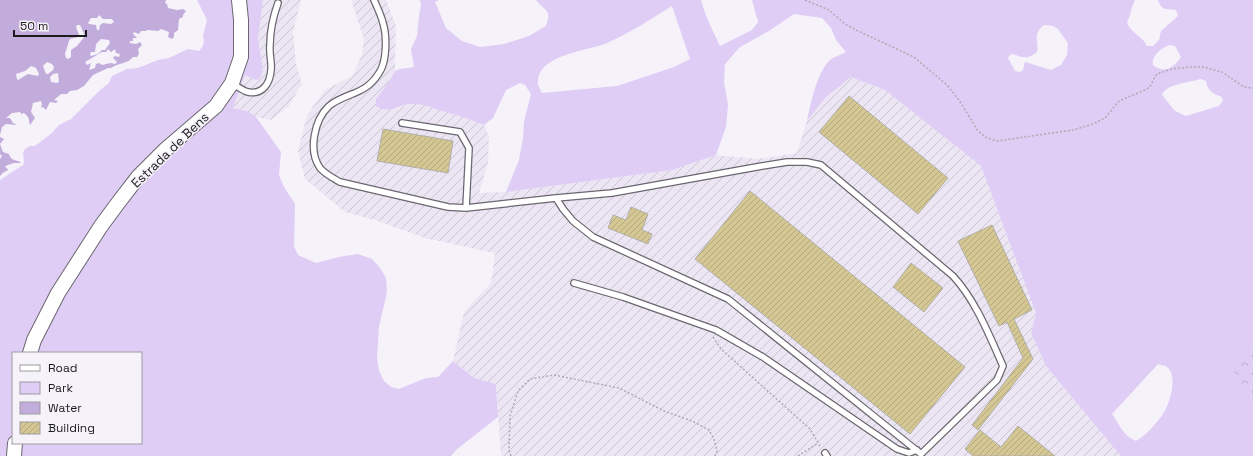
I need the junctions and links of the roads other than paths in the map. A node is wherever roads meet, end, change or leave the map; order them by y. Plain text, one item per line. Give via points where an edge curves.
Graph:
1 (239, 0) edge
2 (374, 0) edge
3 (278, 3) dead end
4 (232, 83) junction
5 (402, 123) dead end
6 (556, 198) junction
7 (466, 208) junction
8 (574, 283) dead end
9 (30, 352) edge
10 (15, 444) edge
11 (920, 453) edge
12 (14, 456) edge

1 - 4 street, Estrada de Bens via 241,57
2 - 7 lane via 384,24 386,42 380,72 371,84 329,106 321,117 314,143 315,156 320,168 340,182 448,207
3 - 4 lane via 272,24 271,70 265,89 247,92
4 - 9 street, Estrada de Bens via 216,106 166,149 138,177 118,203 58,293
5 - 7 lane via 460,132 469,148
6 - 7 lane
6 - 11 lane via 573,220 593,237 728,299
6 - 11 lane via 612,193 775,164 807,162 821,165 953,276 973,303 1003,366 997,380
8 - 11 lane via 623,297 716,330 763,357 897,448 909,453
10 - 12 street

